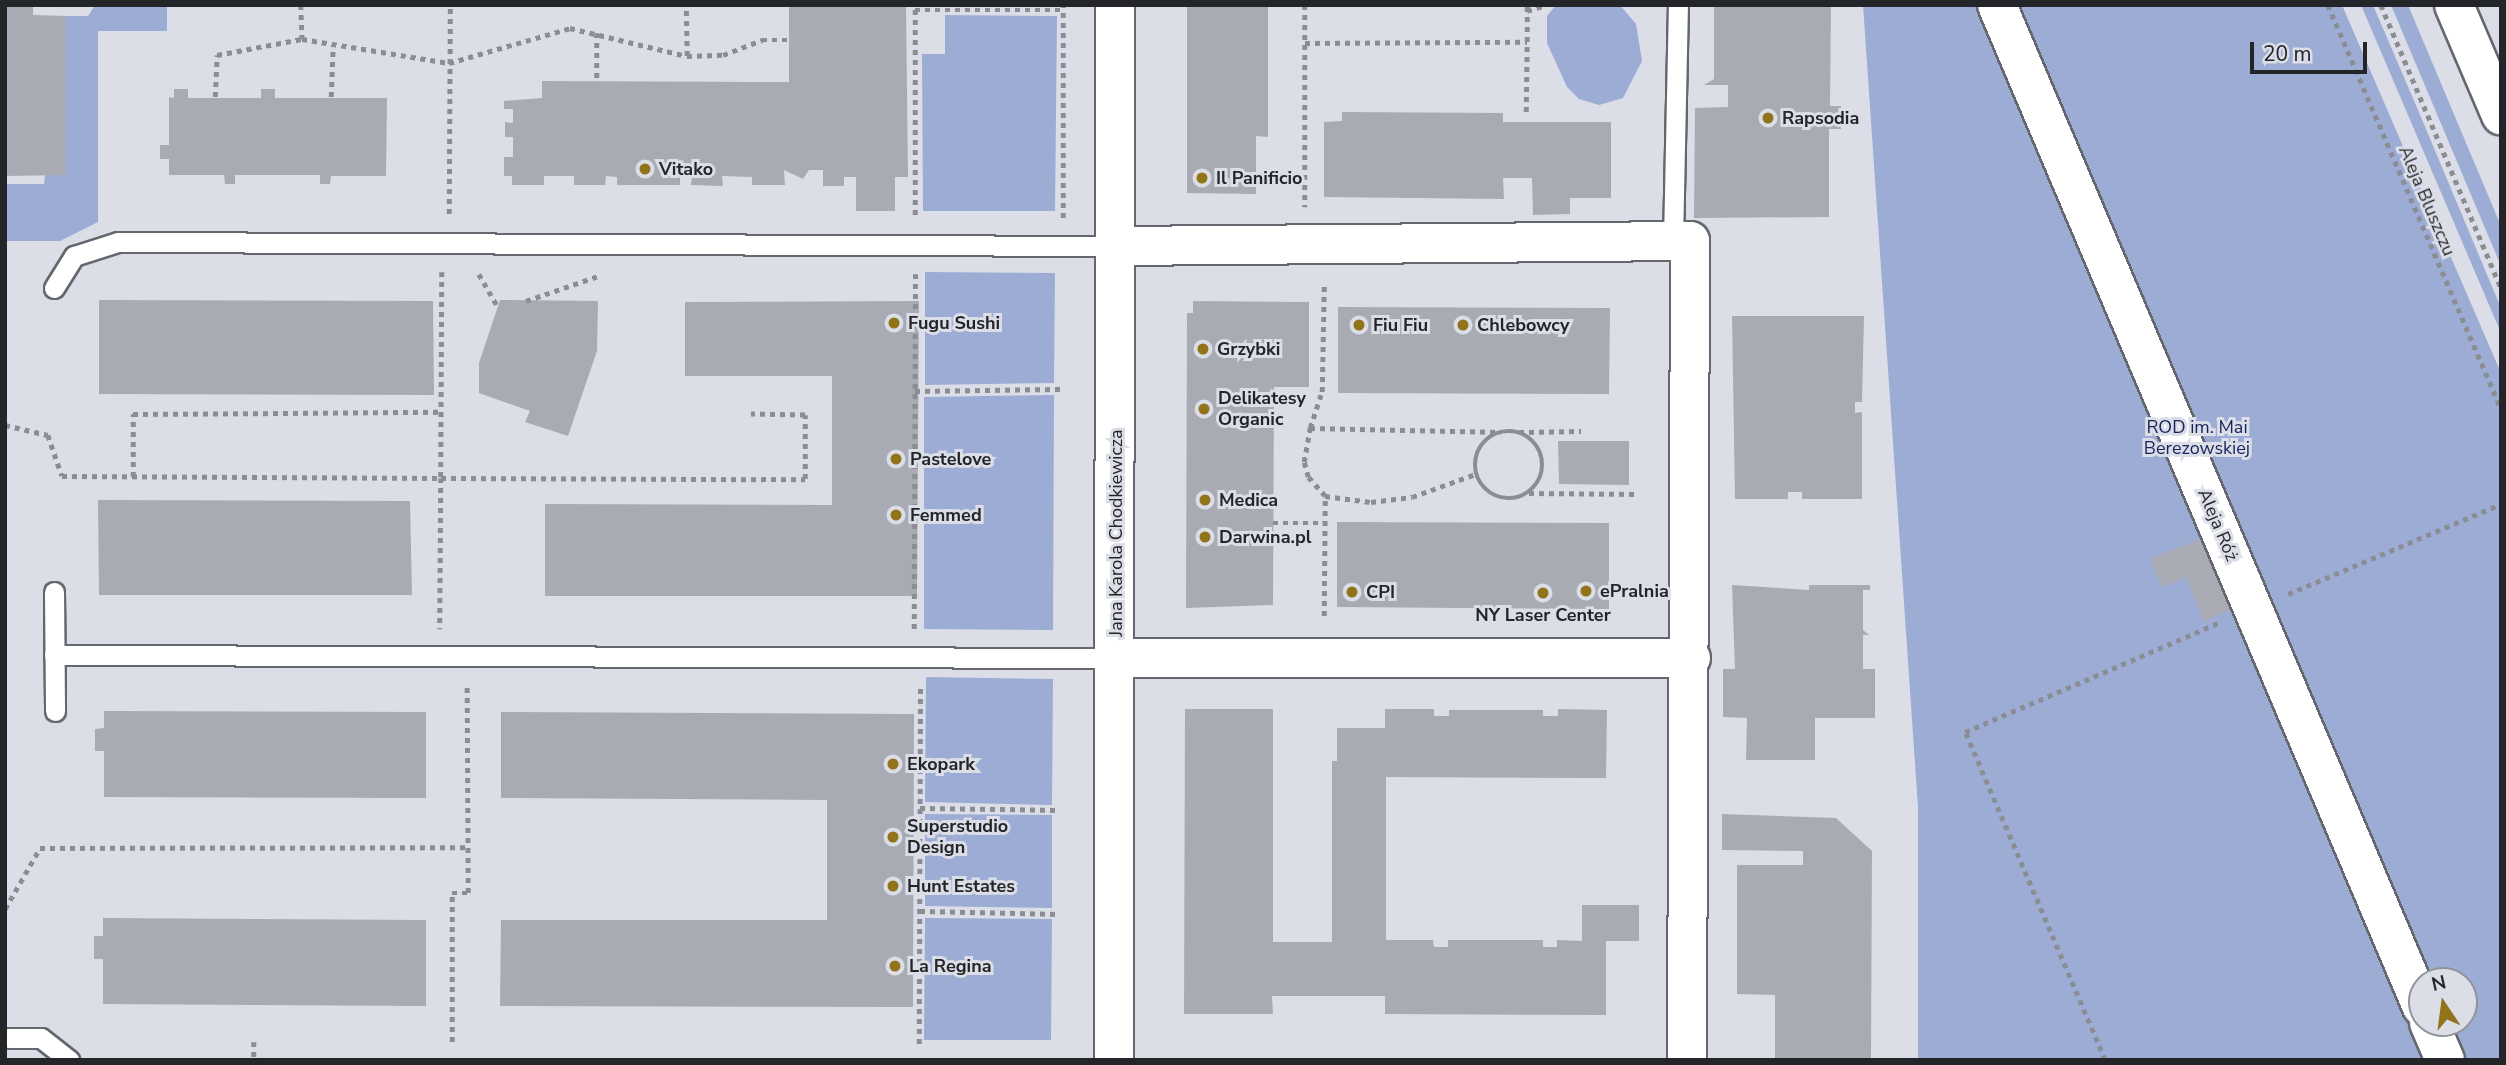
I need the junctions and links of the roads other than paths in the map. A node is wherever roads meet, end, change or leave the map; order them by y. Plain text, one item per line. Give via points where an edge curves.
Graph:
1 (1115, 5) edge
2 (1678, 5) edge
3 (1997, 5) edge
4 (2454, 5) edge
5 (2501, 115) edge
6 (1673, 241) junction
7 (1116, 246) junction
8 (54, 288) dead end
9 (54, 592) dead end
10 (54, 654) junction
11 (1115, 658) junction
12 (1690, 658) junction
13 (55, 711) dead end
14 (2408, 974) edge
15 (2435, 1037) edge
16 (8, 1038) dead end
17 (69, 1060) edge
18 (1114, 1060) edge
19 (1687, 1060) edge
20 (2445, 1060) edge

1 - 7 street, Jana Karola Chodkiewicza
2 - 6 lane
3 - 14 street, Aleja Róż
4 - 5 street
6 - 7 street
6 - 12 street via 1690,241
7 - 8 lane via 118,242 74,256
7 - 11 street, Jana Karola Chodkiewicza
9 - 10 lane
10 - 11 lane
10 - 13 lane
11 - 12 street
11 - 18 street, Jana Karola Chodkiewicza
12 - 19 street
15 - 20 street
16 - 17 lane via 41,1038

